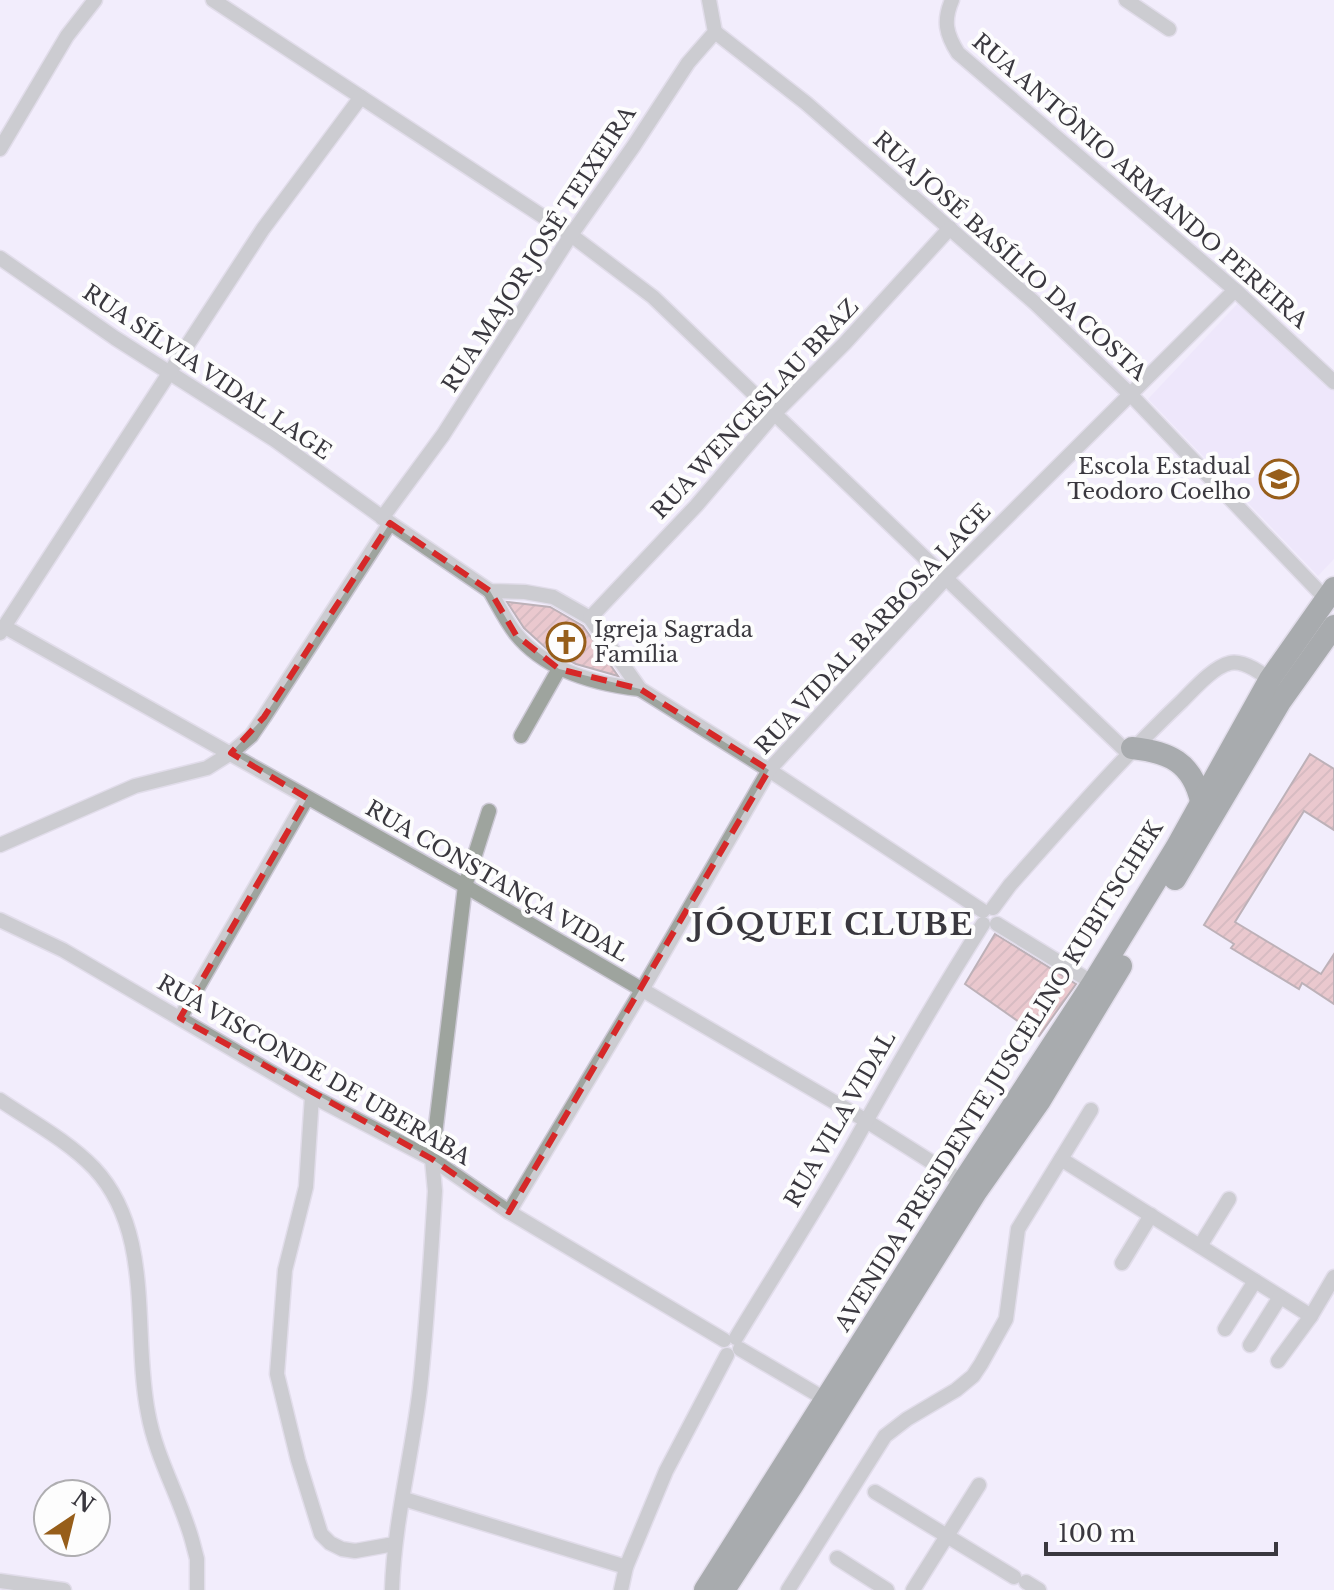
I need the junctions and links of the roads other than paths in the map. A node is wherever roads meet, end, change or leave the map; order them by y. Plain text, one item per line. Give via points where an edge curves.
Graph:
1 (95, 0) edge
2 (213, 0) edge
3 (709, 0) edge
4 (952, 0) edge
5 (1126, 0) edge
6 (1169, 29) dead end
7 (715, 32) junction
8 (361, 97) junction
9 (0, 149) edge
10 (950, 228) junction
11 (571, 235) junction
12 (0, 258) edge
13 (1235, 290) junction
14 (169, 372) junction
15 (1334, 382) edge
16 (1131, 395) junction
17 (775, 413) junction
18 (386, 520) junction
19 (947, 577) junction
20 (490, 591) junction
21 (1330, 594) edge
22 (590, 618) junction
23 (1334, 626) edge
24 (2, 630) edge
25 (559, 669) junction
26 (1298, 676) junction
27 (1270, 679) junction
28 (640, 689) junction
29 (1280, 702) junction
30 (521, 736) dead end
31 (1130, 751) junction
32 (231, 753) junction
33 (769, 770) junction
34 (307, 798) junction
35 (1201, 801) junction
36 (489, 811) dead end
37 (0, 845) edge
38 (465, 886) junction
39 (989, 917) junction
40 (0, 920) edge
41 (1093, 983) junction
42 (642, 990) junction
43 (180, 1018) junction
44 (312, 1096) junction
45 (0, 1100) edge
46 (1091, 1110) dead end
47 (865, 1120) junction
48 (432, 1159) junction
49 (1061, 1159) junction
50 (963, 1182) junction
51 (1229, 1199) dead end
52 (509, 1212) junction
53 (1151, 1215) junction
54 (1200, 1246) junction
55 (1122, 1263) dead end
56 (1334, 1277) edge
57 (1255, 1281) junction
58 (1280, 1297) junction
59 (1311, 1316) junction
60 (1225, 1329) dead end
61 (732, 1345) junction
62 (1250, 1345) dead end
63 (1278, 1361) dead end
64 (825, 1399) junction
65 (979, 1485) dead end
66 (875, 1492) dead end
67 (404, 1499) junction
68 (947, 1537) junction
69 (394, 1544) junction
70 (837, 1558) dead end
71 (626, 1567) junction
72 (0, 1581) edge
73 (1026, 1583) edge
74 (64, 1590) edge
75 (197, 1590) edge
76 (392, 1590) edge
77 (621, 1590) edge
78 (705, 1590) edge
79 (724, 1590) edge
80 (788, 1590) edge
81 (887, 1590) edge
82 (913, 1590) edge

1 - 9 street via 67,36
2 - 8 street
3 - 7 street
4 - 13 street, RUA ANTÔNIO ARMANDO PEREIRA via 945,19 958,53
5 - 6 street
7 - 10 street, RUA JOSÉ BASÍLIO DA COSTA
7 - 11 street, RUA MAJOR JOSÉ TEIXEIRA
8 - 11 street
8 - 14 street via 263,229
10 - 16 street, RUA JOSÉ BASÍLIO DA COSTA
10 - 17 street, RUA WENCESLAU BRAZ
11 - 17 street via 653,297
11 - 18 street, RUA MAJOR JOSÉ TEIXEIRA
12 - 14 street, RUA SÍLVIA VIDAL LAGE
13 - 15 street, RUA ANTÔNIO ARMANDO PEREIRA
13 - 16 street, RUA VIDAL BARBOSA LAGE
14 - 18 street, RUA SÍLVIA VIDAL LAGE
14 - 24 street
16 - 19 street, RUA VIDAL BARBOSA LAGE
16 - 21 street, RUA JOSÉ BASÍLIO DA COSTA
17 - 19 street
17 - 22 street, RUA WENCESLAU BRAZ
18 - 20 street, RUA SÍLVIA VIDAL LAGE
18 - 32 street, RUA MAJOR JOSÉ TEIXEIRA via 264,717
19 - 31 street
19 - 33 street, RUA VIDAL BARBOSA LAGE
20 - 22 street via 553,597
20 - 25 street via 516,635
21 - 27 highway, AVENIDA PRESIDENTE JUSCELINO KUBITSCHEK
22 - 28 street
23 - 26 highway, AVENIDA PRESIDENTE JUSCELINO KUBITSCHEK
24 - 32 street, RUA CONSTANÇA VIDAL
25 - 28 street
25 - 30 street
26 - 27 highway
26 - 29 highway, AVENIDA PRESIDENTE JUSCELINO KUBITSCHEK
27 - 29 street
27 - 31 street, RUA VILA VIDAL via 1228,663
27 - 35 highway, AVENIDA PRESIDENTE JUSCELINO KUBITSCHEK
28 - 33 street
29 - 79 highway, AVENIDA PRESIDENTE JUSCELINO KUBITSCHEK via 1039,1102 976,1192
31 - 35 highway via 1164,753 1184,766
31 - 39 street, RUA VILA VIDAL via 1010,885
32 - 34 street, RUA CONSTANÇA VIDAL
32 - 37 street, RUA MAJOR JOSÉ TEIXEIRA via 207,768 135,786
33 - 39 street
33 - 42 street, RUA VIDAL BARBOSA LAGE
34 - 38 street, RUA CONSTANÇA VIDAL
34 - 43 street
35 - 41 highway, AVENIDA PRESIDENTE JUSCELINO KUBITSCHEK
36 - 38 street
38 - 42 street, RUA CONSTANÇA VIDAL
38 - 48 street
39 - 41 street
39 - 47 street, RUA VILA VIDAL
40 - 43 street, RUA VISCONDE DE UBERABA
41 - 50 highway, AVENIDA PRESIDENTE JUSCELINO KUBITSCHEK
42 - 47 street, RUA CONSTANÇA VIDAL
42 - 52 street, RUA VIDAL BARBOSA LAGE
43 - 44 street, RUA VISCONDE DE UBERABA
44 - 48 street, RUA VISCONDE DE UBERABA
44 - 69 street via 306,1187 285,1270 277,1374 321,1534 342,1549 355,1551
45 - 75 street via 93,1168 109,1187 132,1239 148,1417 189,1530 197,1559
46 - 49 street
47 - 50 street, RUA CONSTANÇA VIDAL
47 - 61 street, RUA VILA VIDAL
48 - 52 street, RUA VISCONDE DE UBERABA
48 - 67 street via 435,1191 420,1388
49 - 53 street
49 - 80 street via 1018,1229 1006,1319 981,1364 956,1390 885,1436
50 - 64 highway, AVENIDA PRESIDENTE JUSCELINO KUBITSCHEK
51 - 54 street
52 - 61 street, RUA VISCONDE DE UBERABA
53 - 54 street
53 - 55 street
54 - 57 street
56 - 59 street
57 - 58 street
57 - 60 street
58 - 59 street
58 - 62 street
59 - 63 street
61 - 64 street, RUA VISCONDE DE UBERABA
61 - 71 street, RUA VILA VIDAL via 666,1471
64 - 78 highway, AVENIDA PRESIDENTE JUSCELINO KUBITSCHEK
65 - 68 street
66 - 68 street
67 - 69 street
67 - 71 street
68 - 73 street
68 - 82 street
69 - 76 street
70 - 81 street
71 - 77 street, RUA VILA VIDAL
72 - 74 street

